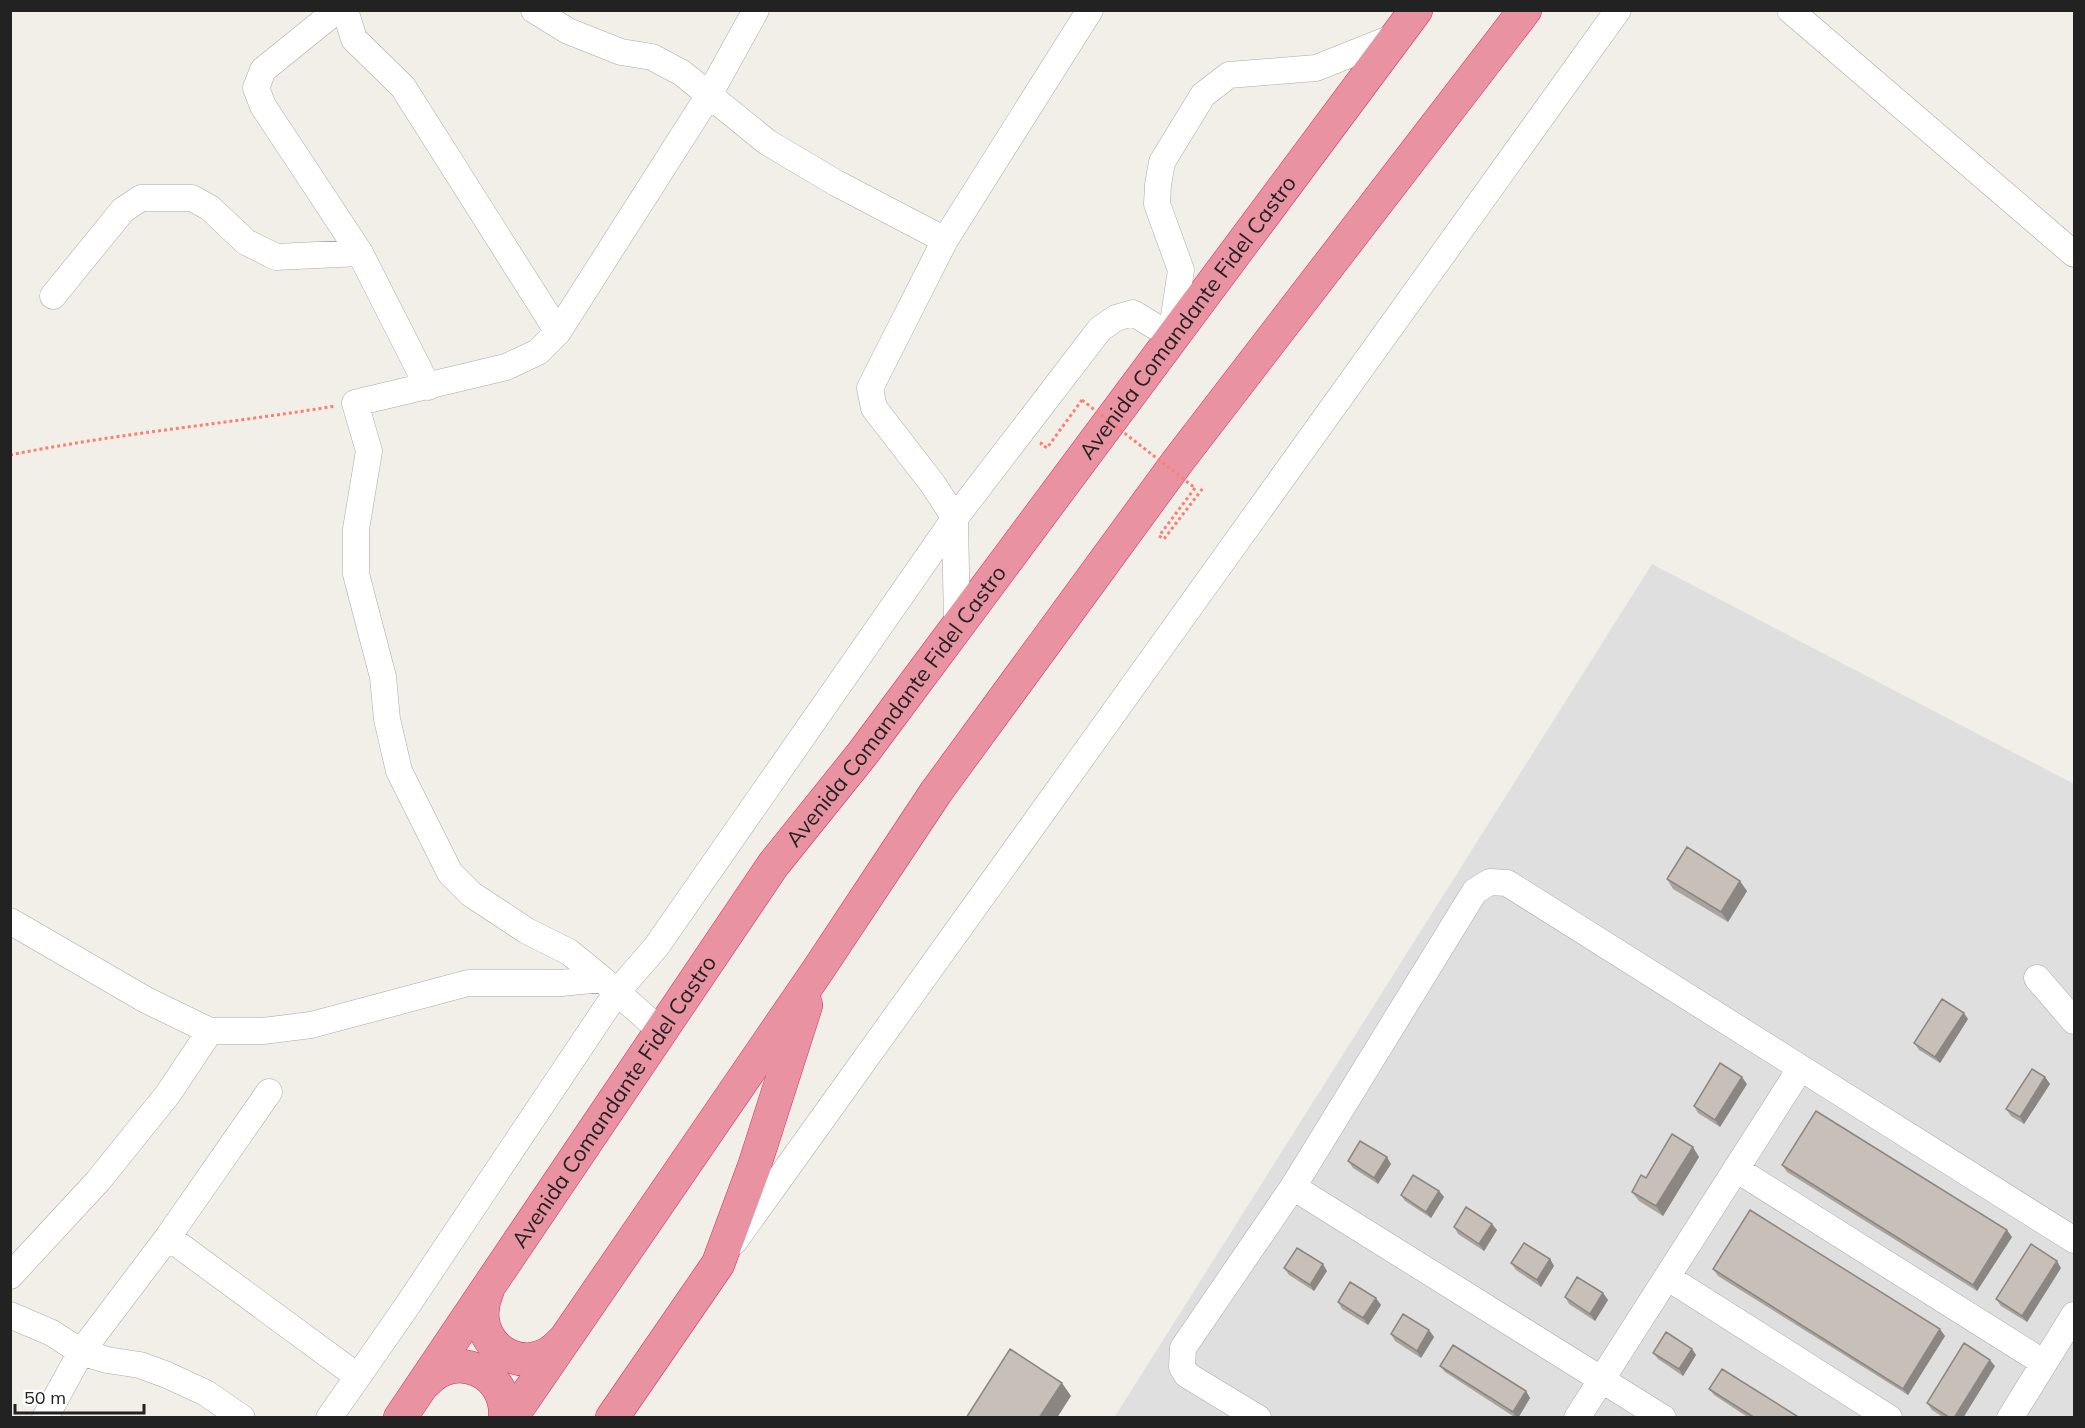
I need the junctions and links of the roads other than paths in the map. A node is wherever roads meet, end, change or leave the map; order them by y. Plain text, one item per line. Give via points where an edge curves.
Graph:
1 (337, 10) edge
2 (345, 10) edge
3 (534, 10) edge
4 (756, 10) edge
5 (1090, 10) edge
6 (1416, 10) edge
7 (1525, 10) edge
8 (1618, 10) edge
9 (1790, 10) edge
10 (1394, 37) junction
11 (709, 95) junction
12 (945, 240) junction
13 (360, 253) junction
14 (2074, 254) edge
15 (53, 296) dead end
16 (558, 332) junction
17 (1171, 336) junction
18 (428, 387) junction
19 (955, 518) junction
20 (957, 626) junction
21 (10, 921) edge
22 (818, 970) junction
23 (2037, 978) dead end
24 (610, 985) junction
25 (2074, 1022) edge
26 (210, 1031) junction
27 (662, 1032) junction
28 (1800, 1069) junction
29 (269, 1092) dead end
30 (1736, 1169) junction
31 (1293, 1187) junction
32 (168, 1237) junction
33 (2074, 1240) edge
34 (718, 1264) junction
35 (10, 1276) edge
36 (1667, 1277) junction
37 (490, 1287) junction
38 (10, 1315) edge
39 (2074, 1315) edge
40 (564, 1338) junction
41 (81, 1352) junction
42 (2044, 1363) junction
43 (357, 1376) junction
44 (1602, 1379) junction
45 (425, 1384) junction
46 (45, 1418) edge
47 (242, 1418) edge
48 (328, 1418) edge
49 (400, 1418) edge
50 (505, 1418) edge
51 (511, 1418) edge
52 (612, 1418) edge
53 (1258, 1418) edge
54 (1578, 1418) edge
55 (1663, 1418) edge
56 (1889, 1418) edge
57 (2010, 1418) edge

1 - 13 street via 263,70 256,88 262,106
2 - 16 street via 354,39 403,87
3 - 11 street via 568,30 621,52 652,57 682,73
4 - 11 street
5 - 12 street
6 - 10 highway, Avenida Comandante Fidel Castro
7 - 22 highway via 1172,470 936,792
8 - 34 street
9 - 14 street
10 - 17 highway, Avenida Comandante Fidel Castro
10 - 17 street via 1316,68 1229,75 1203,94 1162,162 1158,185 1157,204 1181,270
11 - 12 street via 767,142
11 - 16 street
12 - 19 street via 870,388 874,408
13 - 15 street via 276,257 246,242 210,208 192,198 141,198 123,210
13 - 18 street
16 - 18 street via 538,352 506,367
17 - 19 street via 1133,313 1100,329
17 - 20 highway, Avenida Comandante Fidel Castro
18 - 24 street via 355,403 369,451 356,529 356,574 383,677 387,719 399,771 450,873 471,894 527,931 569,952
19 - 20 street
19 - 24 street via 656,946
20 - 27 highway, Avenida Comandante Fidel Castro via 773,865
21 - 26 street via 146,1000
22 - 34 highway
22 - 40 highway
23 - 25 street
24 - 26 street via 468,983 310,1025 263,1031
24 - 27 street
24 - 43 street
26 - 35 street via 168,1094 98,1181
27 - 37 highway, Avenida Comandante Fidel Castro
28 - 30 street
28 - 31 street via 1507,883 1490,882 1475,891
28 - 33 street
29 - 32 street
30 - 36 street
30 - 42 street
31 - 44 street
31 - 53 street via 1184,1348 1182,1359 1187,1374
32 - 41 street
32 - 43 street
34 - 52 highway
36 - 44 street
36 - 56 street
37 - 40 highway via 482,1323 501,1352 536,1359 555,1349
37 - 45 highway, Avenida Comandante Fidel Castro
38 - 41 street via 52,1333
39 - 42 street
40 - 51 highway
41 - 46 street
41 - 47 street via 167,1375 206,1393
42 - 57 street
43 - 48 street
44 - 54 street
44 - 55 street
45 - 49 highway, Avenida Comandante Fidel Castro
45 - 50 highway via 450,1367 480,1370 502,1392

